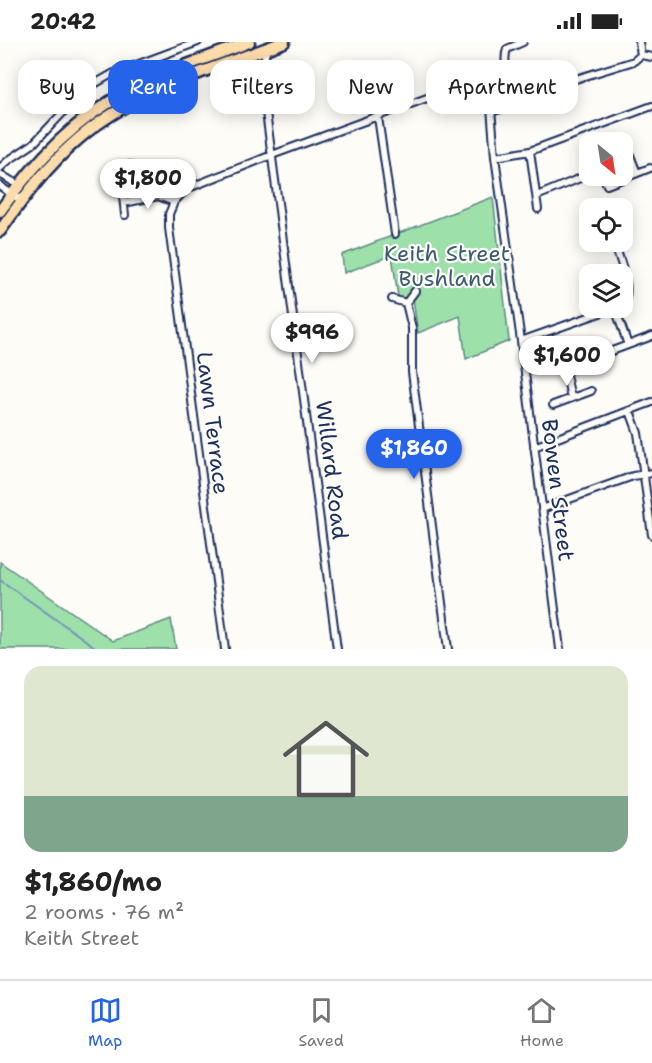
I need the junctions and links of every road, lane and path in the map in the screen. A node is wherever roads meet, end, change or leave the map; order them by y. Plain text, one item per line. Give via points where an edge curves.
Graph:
1 (198, 42) edge
2 (249, 42) edge
3 (284, 42) edge
4 (523, 42) edge
5 (639, 42) edge
6 (267, 48) junction
7 (641, 55) junction
8 (243, 57) junction
9 (652, 57) edge
10 (247, 60) edge
11 (263, 60) edge
12 (505, 60) edge
13 (198, 74) edge
14 (578, 78) edge
15 (426, 99) edge
16 (103, 106) junction
17 (652, 106) edge
18 (108, 110) edge
19 (113, 114) edge
20 (266, 114) edge
21 (491, 114) edge
22 (378, 117) junction
23 (530, 151) junction
24 (272, 155) junction
25 (495, 157) junction
26 (633, 163) edge
27 (130, 165) dead end
28 (0, 168) edge
29 (650, 168) dead end
30 (637, 173) junction
31 (0, 174) edge
32 (633, 175) edge
33 (579, 179) edge
34 (0, 186) edge
35 (15, 190) junction
36 (537, 196) junction
37 (25, 197) junction
38 (174, 202) junction
39 (124, 203) junction
40 (538, 209) dead end
41 (0, 211) edge
42 (125, 215) dead end
43 (0, 231) edge
44 (395, 234) dead end
45 (414, 291) dead end
46 (392, 299) dead end
47 (406, 303) junction
48 (586, 318) edge
49 (618, 318) edge
50 (652, 336) edge
51 (521, 341) junction
52 (628, 345) junction
53 (591, 391) dead end
54 (571, 398) junction
55 (652, 402) edge
56 (553, 405) dead end
57 (630, 411) junction
58 (534, 447) junction
59 (652, 474) edge
60 (643, 475) junction
61 (542, 509) junction
62 (652, 535) edge
63 (225, 649) edge
64 (337, 649) edge
65 (448, 649) edge
66 (560, 649) edge

1 - 28 street via 112,74 91,87 33,144
2 - 16 highway via 158,77
3 - 6 highway
4 - 12 street via 507,50
5 - 7 street
6 - 8 highway
6 - 11 street, Willard Road
7 - 9 street
7 - 14 street via 634,61
8 - 10 street, Willard Road
8 - 13 highway
15 - 22 street, Bowen Street
16 - 18 highway
16 - 35 highway via 60,139
17 - 23 street
19 - 37 highway via 68,148
20 - 24 street, Willard Road
21 - 25 street, Bowen Street
22 - 24 street
22 - 44 street
23 - 25 street
23 - 36 street
24 - 38 street via 186,189
24 - 64 street, Willard Road
25 - 51 street, Bowen Street
26 - 30 street
27 - 39 street via 120,168
29 - 30 street
30 - 32 street
31 - 35 street
33 - 36 street
34 - 35 street
35 - 37 street
35 - 37 street
35 - 41 highway
36 - 40 street
37 - 43 highway
38 - 39 street via 158,196
38 - 63 street, Lawn Terrace via 169,228
39 - 42 street
45 - 47 street
46 - 47 street
47 - 65 street
48 - 51 street
49 - 52 street
50 - 52 street
51 - 58 street, Bowen Street
52 - 54 street via 568,369
53 - 54 street
54 - 56 street
55 - 57 street
57 - 58 street
57 - 60 street via 640,443
58 - 61 street, Bowen Street
59 - 60 street
60 - 61 street
60 - 62 street
61 - 66 street, Bowen Street

